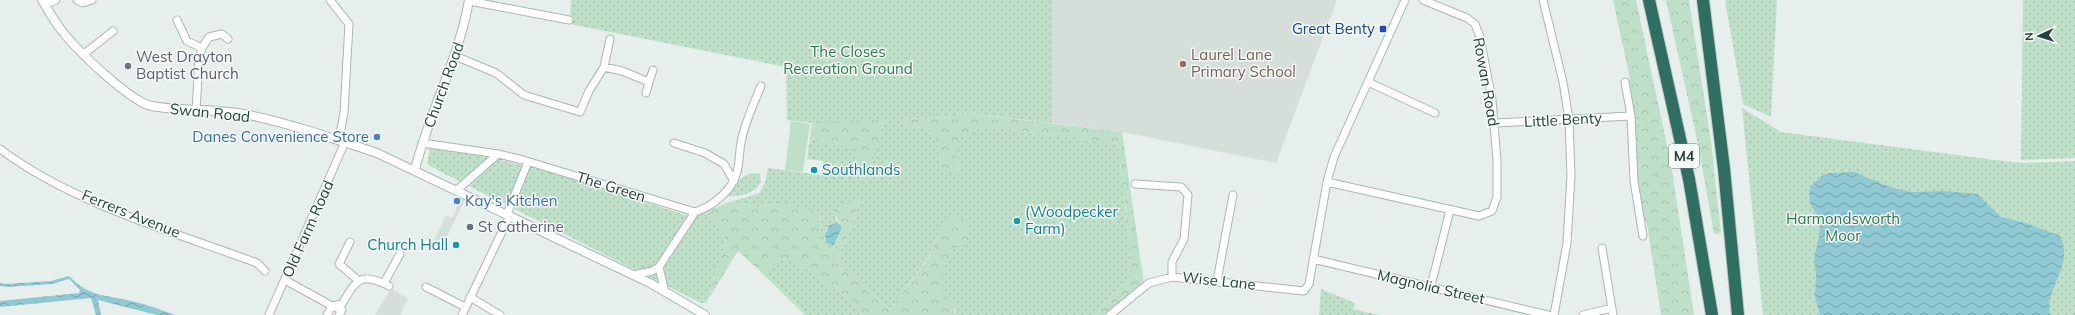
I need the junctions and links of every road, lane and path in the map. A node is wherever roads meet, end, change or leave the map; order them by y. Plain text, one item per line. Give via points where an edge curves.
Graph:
1 (56, 0) edge
2 (77, 0) edge
3 (92, 0) edge
4 (330, 0) edge
5 (1405, 0) edge
6 (1423, 0) edge
7 (1544, 0) edge
8 (1649, 0) edge
9 (1702, 0) edge
10 (469, 1) edge
11 (1435, 2) edge
12 (43, 3) edge
13 (177, 20) dead end
14 (569, 20) dead end
15 (113, 31) dead end
16 (228, 39) dead end
17 (610, 39) dead end
18 (202, 48) junction
19 (84, 54) junction
20 (455, 56) junction
21 (604, 67) junction
22 (653, 70) dead end
23 (649, 82) junction
24 (1368, 82) junction
25 (1625, 82) dead end
26 (761, 86) dead end
27 (646, 93) dead end
28 (196, 111) junction
29 (1435, 112) dead end
30 (1630, 116) junction
31 (1568, 120) junction
32 (1494, 123) junction
33 (342, 141) junction
34 (422, 143) junction
35 (674, 143) dead end
36 (0, 149) edge
37 (498, 154) junction
38 (528, 162) junction
39 (415, 170) junction
40 (734, 181) junction
41 (1327, 182) junction
42 (1135, 184) dead end
43 (457, 190) junction
44 (1233, 195) dead end
45 (1450, 210) junction
46 (694, 212) junction
47 (509, 215) junction
48 (1643, 236) dead end
49 (350, 242) dead end
50 (1602, 248) dead end
51 (400, 254) dead end
52 (1313, 259) junction
53 (659, 267) junction
54 (265, 271) dead end
55 (633, 275) junction
56 (1172, 277) junction
57 (285, 280) junction
58 (359, 281) junction
59 (1217, 281) junction
60 (1431, 286) junction
61 (426, 287) dead end
62 (664, 292) junction
63 (470, 297) junction
64 (332, 306) junction
65 (465, 307) junction
66 (1612, 312) edge
67 (1113, 314) edge
68 (269, 315) edge
69 (327, 315) edge
70 (339, 315) edge
71 (462, 315) edge
72 (500, 315) edge
73 (705, 315) edge
74 (1548, 315) edge
75 (1554, 315) edge
76 (1583, 315) edge
77 (1712, 315) edge
78 (1738, 315) edge

1 - 12 street
2 - 3 street via 83,4
4 - 33 street, Old Farm Road via 349,24
5 - 24 street
6 - 11 street, Rowan Road
7 - 31 street
8 - 77 highway, M4 via 1689,179
9 - 78 highway, M4 via 1724,169
10 - 14 street
10 - 20 street, Church Road via 463,33
11 - 32 street, Rowan Road via 1475,24 1480,37
12 - 19 street, Swan Road via 61,30
13 - 18 street via 187,41
15 - 19 street
16 - 18 street via 222,34 209,36
17 - 21 street
18 - 28 street via 199,58
19 - 28 street, Swan Road via 144,104
20 - 21 street via 496,73 524,95 580,112
20 - 34 street, Church Road
21 - 23 street
22 - 23 street
23 - 27 street
24 - 29 street
24 - 41 street via 1334,157
25 - 30 street
26 - 40 street via 742,138
28 - 33 street, Swan Road via 249,115
30 - 31 street, Little Benty
30 - 48 street via 1634,181
31 - 32 street, Little Benty
31 - 75 street via 1571,176 1567,243
32 - 45 street, Rowan Road via 1498,161 1497,197 1492,210 1479,216
33 - 39 street, Swan Road
33 - 57 street, Old Farm Road
34 - 37 street, The Green
34 - 39 street, Church Road
35 - 40 street via 705,153 724,164
36 - 54 street, Ferrers Avenue via 38,174 111,208 257,263
37 - 38 street, The Green
37 - 43 street
38 - 46 street, The Green
38 - 47 street
39 - 43 street
40 - 46 street via 716,202 708,208
41 - 45 street
41 - 52 street
42 - 56 street via 1181,187 1188,195 1184,240 1172,262
43 - 47 street
44 - 59 street
45 - 60 street
46 - 53 street
47 - 55 street
47 - 63 street
49 - 58 street via 339,264
50 - 66 street
51 - 58 street via 387,285 379,280
52 - 59 street, Wise Lane via 1309,286 1304,291
52 - 60 street, Magnolia Street
53 - 55 street
53 - 62 street
55 - 62 street
56 - 59 street, Wise Lane
56 - 67 street, Wise Lane via 1149,283
57 - 64 street
57 - 68 street, Old Farm Road
58 - 64 street via 354,284 342,304
60 - 74 street, Magnolia Street
61 - 65 street
62 - 73 street
63 - 65 street
63 - 72 street
64 - 69 street
64 - 70 street via 342,310
65 - 71 street
66 - 76 street

